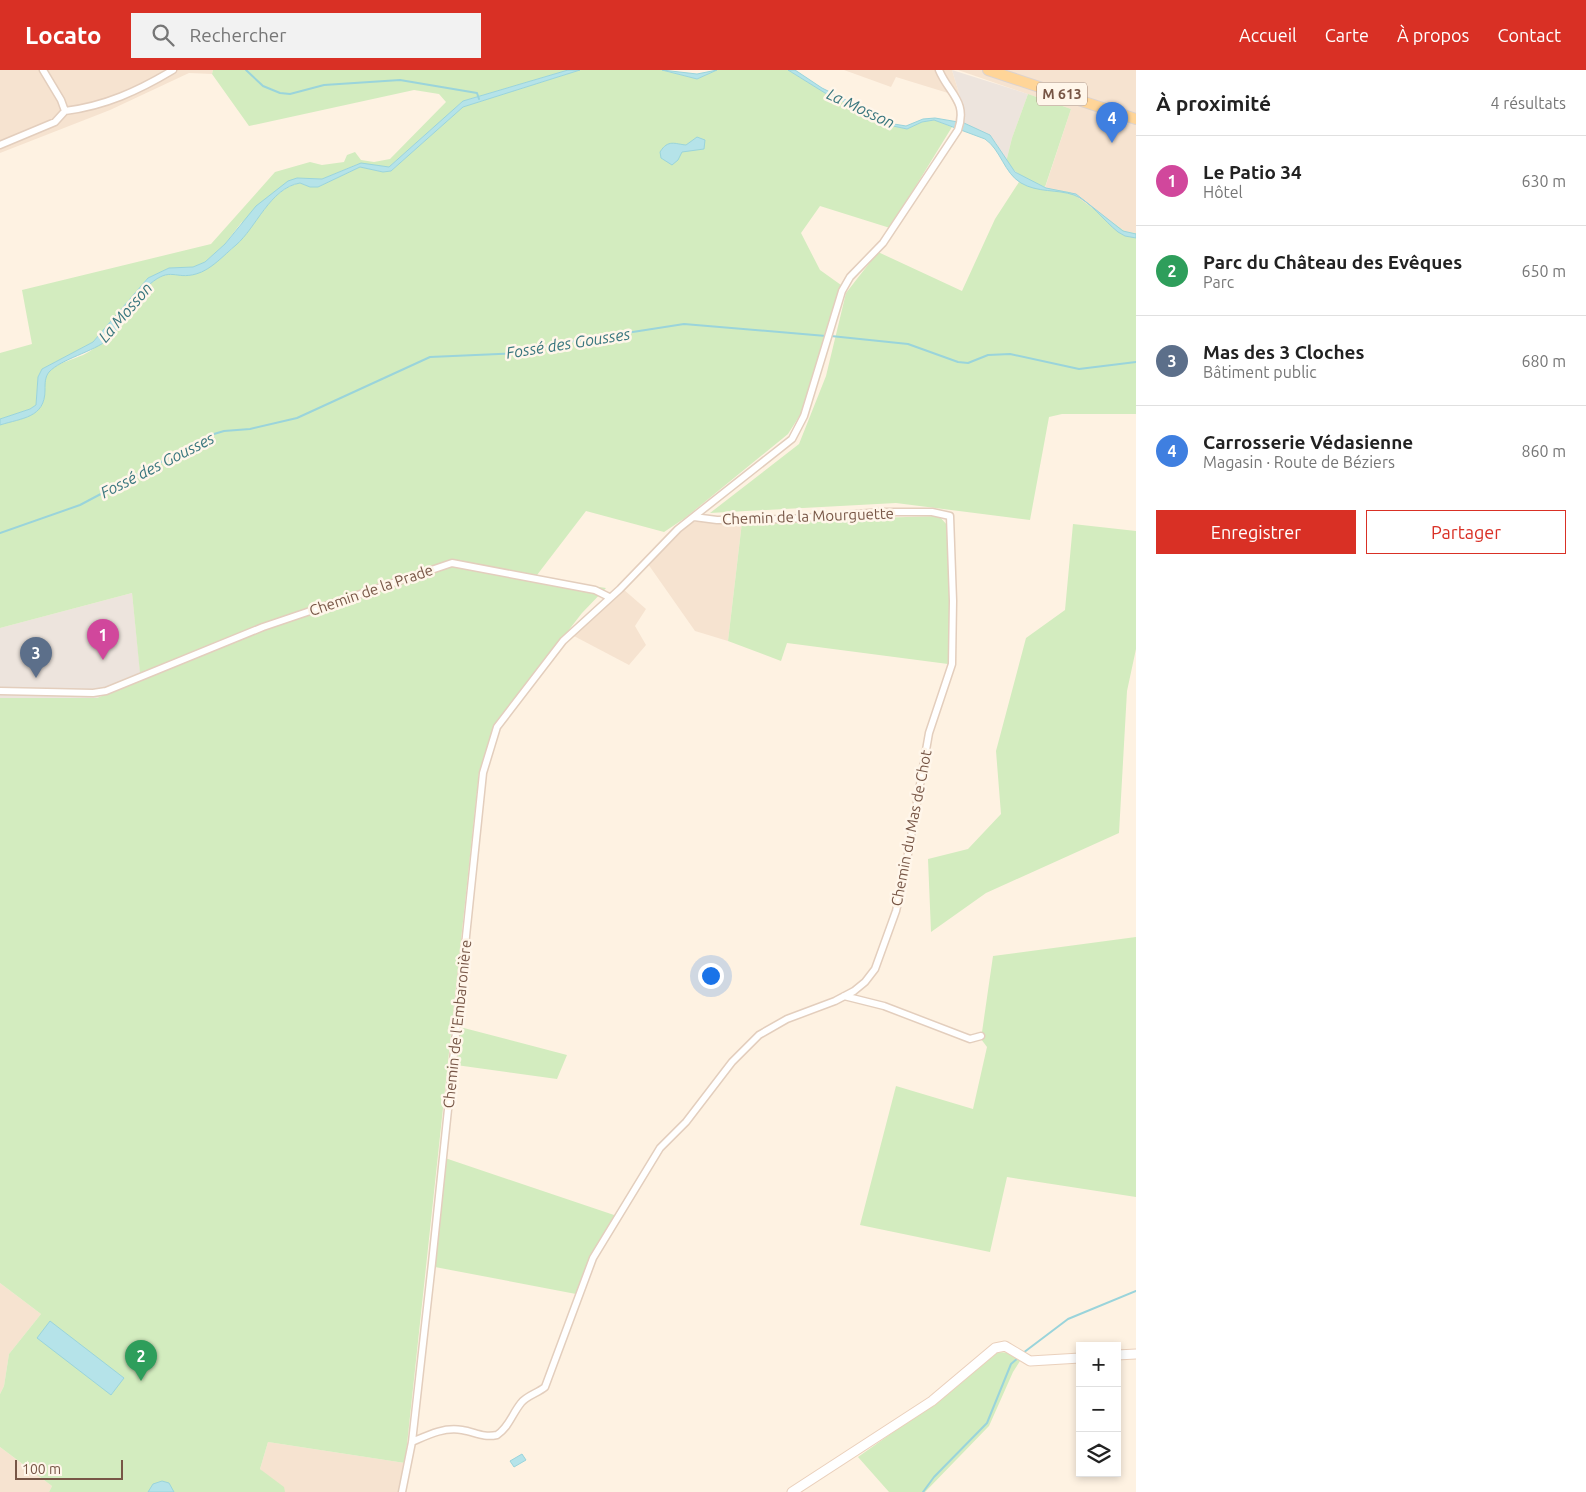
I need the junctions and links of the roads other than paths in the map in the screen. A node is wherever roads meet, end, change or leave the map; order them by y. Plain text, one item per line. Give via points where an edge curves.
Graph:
1 (43, 70) edge
2 (173, 70) edge
3 (939, 70) edge
4 (988, 70) edge
5 (65, 111) junction
6 (1136, 119) edge
7 (0, 145) edge
8 (950, 516) joint
9 (694, 517) junction
10 (609, 597) junction
11 (0, 691) edge
12 (844, 996) junction
13 (981, 1036) dead end
14 (1136, 1354) edge
15 (1121, 1356) edge
16 (1076, 1358) edge
17 (412, 1442) junction
18 (402, 1492) edge
19 (792, 1492) edge

1 - 5 street
2 - 5 street via 117,99 86,109
3 - 9 street via 960,104 958,130 883,243 850,277 842,291 804,416 792,438
4 - 6 main road, M 613
5 - 7 street via 56,122
8 - 9 street, Chemin de la Mourguette via 883,512 788,519 717,520
8 - 12 street, Chemin du Mas de Chot via 952,664 929,733 905,871 887,940 871,976
9 - 10 street
10 - 11 street, Chemin de la Prade via 595,590 452,563 263,627 106,691
10 - 17 street, Chemin de l'Embaronière via 563,641 497,727 483,773
12 - 13 street via 884,1006 970,1039
12 - 17 street, Chemin du Mas de Chot via 787,1019 759,1035 732,1062 686,1122 660,1148 593,1258 545,1387 522,1401 503,1431 488,1437 451,1429
14 - 15 street
16 - 19 street via 1030,1361 1005,1346 995,1348 932,1401
17 - 18 street, Chemin de l'Embaronière

